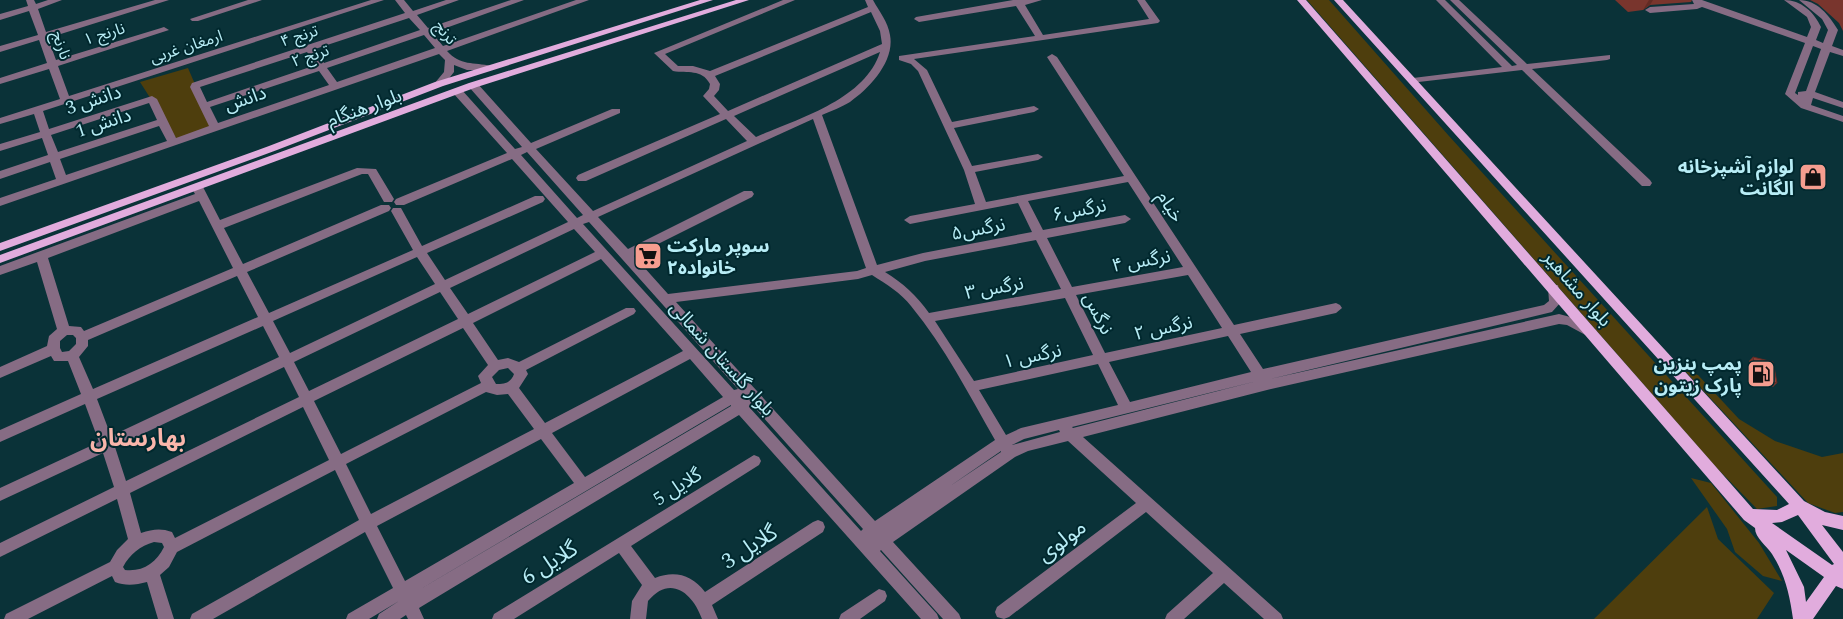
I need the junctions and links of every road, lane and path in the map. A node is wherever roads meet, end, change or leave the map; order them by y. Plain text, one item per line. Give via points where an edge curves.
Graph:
1 (58, 0) edge
2 (165, 0) edge
3 (258, 0) edge
4 (380, 0) edge
5 (400, 0) edge
6 (455, 0) edge
7 (520, 0) edge
8 (584, 0) edge
9 (709, 0) edge
10 (745, 0) edge
11 (791, 0) edge
12 (1038, 0) edge
13 (1142, 0) edge
14 (1301, 0) edge
15 (1338, 0) edge
16 (1440, 0) edge
17 (1454, 0) edge
18 (1788, 0) edge
19 (1803, 0) edge
20 (1018, 1) edge
21 (1698, 2) edge
22 (32, 4) edge
23 (871, 4) edge
24 (1650, 10) dead end
25 (673, 11) junction
26 (411, 14) junction
27 (0, 17) edge
28 (195, 19) dead end
29 (919, 19) dead end
30 (681, 20) junction
31 (164, 30) dead end
32 (426, 32) junction
33 (43, 36) junction
34 (1040, 37) junction
35 (1810, 42) junction
36 (309, 48) junction
37 (0, 49) edge
38 (440, 49) junction
39 (1826, 50) junction
40 (885, 52) junction
41 (1843, 53) edge
42 (1052, 57) dead end
43 (1607, 57) dead end
44 (902, 58) junction
45 (1843, 58) edge
46 (450, 60) junction
47 (53, 64) junction
48 (322, 66) junction
49 (488, 68) junction
50 (1524, 68) junction
51 (1510, 69) junction
52 (710, 75) junction
53 (0, 81) edge
54 (1413, 81) junction
55 (439, 84) junction
56 (334, 85) junction
57 (473, 86) junction
58 (457, 91) junction
59 (1790, 94) junction
60 (1810, 94) junction
61 (483, 97) junction
62 (65, 100) junction
63 (469, 104) junction
64 (1843, 105) edge
65 (204, 106) junction
66 (1805, 106) junction
67 (37, 109) junction
68 (1034, 109) dead end
69 (616, 111) dead end
70 (727, 115) junction
71 (817, 115) junction
72 (1843, 119) edge
73 (163, 120) junction
74 (0, 121) edge
75 (948, 126) junction
76 (215, 127) junction
77 (45, 133) junction
78 (172, 141) junction
79 (754, 142) junction
80 (0, 148) edge
81 (531, 148) junction
82 (514, 155) junction
83 (54, 157) junction
84 (1038, 157) dead end
85 (969, 170) junction
86 (0, 175) edge
87 (582, 178) dead end
88 (1132, 178) junction
89 (62, 180) junction
90 (1646, 183) dead end
91 (199, 192) junction
92 (748, 194) dead end
93 (539, 199) dead end
94 (1022, 200) junction
95 (0, 202) edge
96 (392, 205) junction
97 (982, 207) junction
98 (592, 216) junction
99 (1125, 219) dead end
100 (910, 220) dead end
101 (577, 224) junction
102 (217, 226) junction
103 (1039, 235) junction
104 (0, 247) edge
105 (33, 247) junction
106 (420, 252) junction
107 (603, 253) junction
108 (626, 255) junction
109 (0, 259) edge
110 (240, 270) junction
111 (873, 270) junction
112 (1192, 270) junction
113 (0, 271) edge
114 (444, 286) junction
115 (1554, 288) junction
116 (1068, 292) junction
117 (665, 299) junction
118 (1336, 308) dead end
119 (675, 310) junction
120 (630, 311) dead end
121 (661, 318) junction
122 (927, 318) junction
123 (266, 319) junction
124 (466, 320) junction
125 (1232, 331) junction
126 (64, 332) junction
127 (1595, 335) junction
128 (82, 337) junction
129 (53, 349) junction
130 (692, 352) junction
131 (72, 356) junction
132 (1102, 359) junction
133 (287, 360) junction
134 (495, 366) junction
135 (518, 368) junction
136 (0, 373) edge
137 (1264, 380) junction
138 (488, 385) junction
139 (970, 387) junction
140 (511, 388) junction
141 (751, 394) junction
142 (90, 397) junction
143 (306, 399) junction
144 (738, 402) junction
145 (1126, 408) junction
146 (1065, 429) junction
147 (543, 431) junction
148 (0, 436) edge
149 (108, 444) junction
150 (1006, 448) junction
151 (754, 461) dead end
152 (338, 462) junction
153 (583, 485) junction
154 (123, 489) junction
155 (0, 495) edge
156 (1146, 503) junction
157 (1799, 505) junction
158 (1749, 515) junction
159 (368, 523) junction
160 (1843, 524) edge
161 (818, 527) dead end
162 (136, 540) junction
163 (872, 540) junction
164 (621, 544) junction
165 (172, 547) junction
166 (0, 550) edge
167 (115, 567) junction
168 (1841, 570) edge
169 (152, 573) junction
170 (1224, 573) junction
171 (652, 587) junction
172 (402, 591) junction
173 (879, 596) dead end
174 (704, 602) junction
175 (409, 604) junction
176 (1003, 612) dead end
177 (12, 619) edge
178 (166, 619) edge
179 (198, 619) edge
180 (354, 619) edge
181 (385, 619) edge
182 (416, 619) edge
183 (500, 619) edge
184 (638, 619) edge
185 (710, 619) edge
186 (848, 619) edge
187 (931, 619) edge
188 (953, 619) edge
189 (1173, 619) edge
190 (1275, 619) edge
191 (1803, 619) edge

1 - 22 street
2 - 33 street
3 - 28 street
4 - 62 street, ارمغان غربی
5 - 26 street, ترنج
6 - 26 street, ترنج ۴
7 - 32 street, ترنج ۲
8 - 38 street, دانش
9 - 25 main road, بلوار هنگام
10 - 30 main road, بلوار هنگام
11 - 52 street via 659,53 676,69 694,68
12 - 20 street
13 - 34 street via 1156,21
14 - 115 main road, بلوار مشاهیر
15 - 54 main road, بلوار مشاهیر
16 - 51 street
17 - 50 street
18 - 35 street via 1811,16 1816,27
19 - 39 street via 1826,17 1833,30
20 - 29 street
20 - 34 street
21 - 24 street via 1697,6
21 - 35 street
22 - 27 street
22 - 33 street, نارنج
23 - 40 street via 886,36
23 - 52 street
25 - 30 main road
25 - 49 main road, بلوار هنگام
26 - 32 street, ترنج
26 - 36 street, ترنج ۴
30 - 57 main road, بلوار هنگام
31 - 47 street, نارنج ۱
32 - 38 street, ترنج
32 - 48 street, ترنج ۲
33 - 37 street
33 - 47 street, نارنج
34 - 44 street
35 - 39 street
35 - 59 street
36 - 48 street
36 - 65 street, ترنج ۴ via 196,85
38 - 46 street, ترنج
38 - 56 street, دانش
39 - 41 street
39 - 45 street
39 - 60 street
40 - 44 street
40 - 70 street
40 - 71 street via 855,94
42 - 88 street, خیام
43 - 50 street
44 - 75 street via 914,62 922,70
46 - 49 street via 467,67
46 - 55 street via 449,72
47 - 53 street, نارنج ۱
47 - 62 street, نارنج
48 - 56 street
48 - 65 street, ترنج ۲
49 - 55 main road, بلوار هنگام
50 - 51 street
50 - 90 street
51 - 54 street
52 - 70 street via 715,84 708,96
54 - 157 main road, بلوار مشاهیر
55 - 105 main road, بلوار هنگام via 272,148
56 - 76 street, دانش
57 - 58 main road, بلوار هنگام
57 - 61 street, بلوار گلستان شمالی
58 - 63 street, بلوار گلستان شمالی
58 - 91 main road, بلوار هنگام
59 - 60 street
59 - 66 street
60 - 64 street
60 - 66 street
61 - 63 street
61 - 81 street, بلوار گلستان شمالی
62 - 67 street, ارمغان غربی
63 - 82 street, بلوار گلستان شمالی
65 - 76 street
66 - 72 street
67 - 74 street, ارمغان غربی
67 - 77 street
68 - 75 street
69 - 81 street
70 - 79 street
70 - 87 street
71 - 79 street
71 - 111 street
73 - 77 street, دانش 3 via 152,99
73 - 78 street
73 - 83 street, دانش 1
75 - 85 street
76 - 78 street, دانش
77 - 80 street, دانش 3
77 - 83 street
78 - 89 street, دانش
79 - 98 street
81 - 82 street
81 - 98 street, بلوار گلستان شمالی
82 - 96 street
82 - 101 street, بلوار گلستان شمالی
83 - 86 street, دانش 1
83 - 89 street
84 - 85 street
85 - 97 street
88 - 94 street
88 - 112 street, خیام
89 - 95 street, دانش
91 - 102 street
91 - 105 street
92 - 108 street
93 - 106 street
94 - 97 street
94 - 103 street, نرگس
96 - 102 street via 372,171 361,170
96 - 106 street
96 - 110 street
97 - 100 street
98 - 101 street
98 - 108 street, بلوار گلستان شمالی
99 - 103 street, نرگس۶
101 - 107 street, بلوار گلستان شمالی
101 - 114 street
102 - 110 street
103 - 111 street, نرگس۵
103 - 116 street, نرگس
104 - 105 main road, بلوار هنگام
105 - 109 main road, بلوار هنگام
105 - 113 street
105 - 126 street
106 - 114 street
106 - 123 street
107 - 121 street, بلوار گلستان شمالی
107 - 124 street
108 - 117 street, بلوار گلستان شمالی
110 - 123 street
110 - 128 street
111 - 117 street, نرگس۵ via 858,275
111 - 122 street via 895,284
112 - 116 street, نرگس ۴
112 - 125 street, خیام
114 - 124 street
114 - 133 street
115 - 127 main road, بلوار مشاهیر
115 - 137 street via 1555,302 1548,309
116 - 122 street, نرگس ۳
116 - 132 street, نرگس
117 - 119 street, بلوار گلستان شمالی
118 - 125 street, نرگس ۲
119 - 121 street
119 - 141 street, بلوار گلستان شمالی
120 - 135 street
121 - 130 street, بلوار گلستان شمالی
122 - 139 street
123 - 133 street
123 - 142 street
124 - 134 street
124 - 143 street
125 - 132 street, نرگس ۲
125 - 137 street, خیام
126 - 128 street via 76,330
126 - 129 street via 54,339
127 - 137 street via 1559,318
127 - 158 main road, بلوار مشاهیر
128 - 131 street via 82,346
129 - 131 street via 59,356
129 - 136 street
130 - 144 street, بلوار گلستان شمالی
130 - 147 street
131 - 142 street
132 - 139 street, نرگس ۱
132 - 145 street, نرگس
133 - 143 street
133 - 149 street
134 - 135 street via 508,363
134 - 138 street via 485,376
135 - 140 street via 521,374
137 - 145 street
137 - 146 street
138 - 140 street via 496,390
138 - 152 street
139 - 150 street
140 - 147 street
141 - 144 street
141 - 163 street, بلوار گلستان شمالی
142 - 148 street
142 - 149 street
143 - 152 street
143 - 154 street
144 - 153 street
144 - 163 street, بلوار گلستان شمالی
144 - 175 street
145 - 146 street
146 - 150 street via 1025,446
146 - 156 street
147 - 153 street
147 - 159 street
149 - 154 street
149 - 155 street
150 - 163 street
151 - 164 street, گلایل 5
152 - 159 street
152 - 165 street
153 - 172 street
154 - 162 street
154 - 166 street
156 - 170 street
156 - 176 street, مولوی
157 - 158 main road via 1788,515 1771,518
157 - 160 main road via 1822,518
157 - 168 main road, بلوار مشاهیر
158 - 168 main road, بلوار مشاهیر
158 - 191 main road via 1778,550 1796,587
159 - 172 street
159 - 179 street
161 - 174 street, گلایل 3
162 - 165 street via 154,535 167,537
162 - 167 street via 122,553
163 - 187 street
163 - 188 street
164 - 171 street
164 - 183 street, گلایل 6
165 - 169 street via 167,561
167 - 169 street via 120,577 134,580
167 - 177 street
168 - 191 main road
169 - 178 street
170 - 189 street
170 - 190 street
171 - 174 street via 665,581 681,582
171 - 184 street via 642,596
172 - 175 street
172 - 180 street
173 - 186 street
174 - 185 street
175 - 181 street
175 - 182 street

